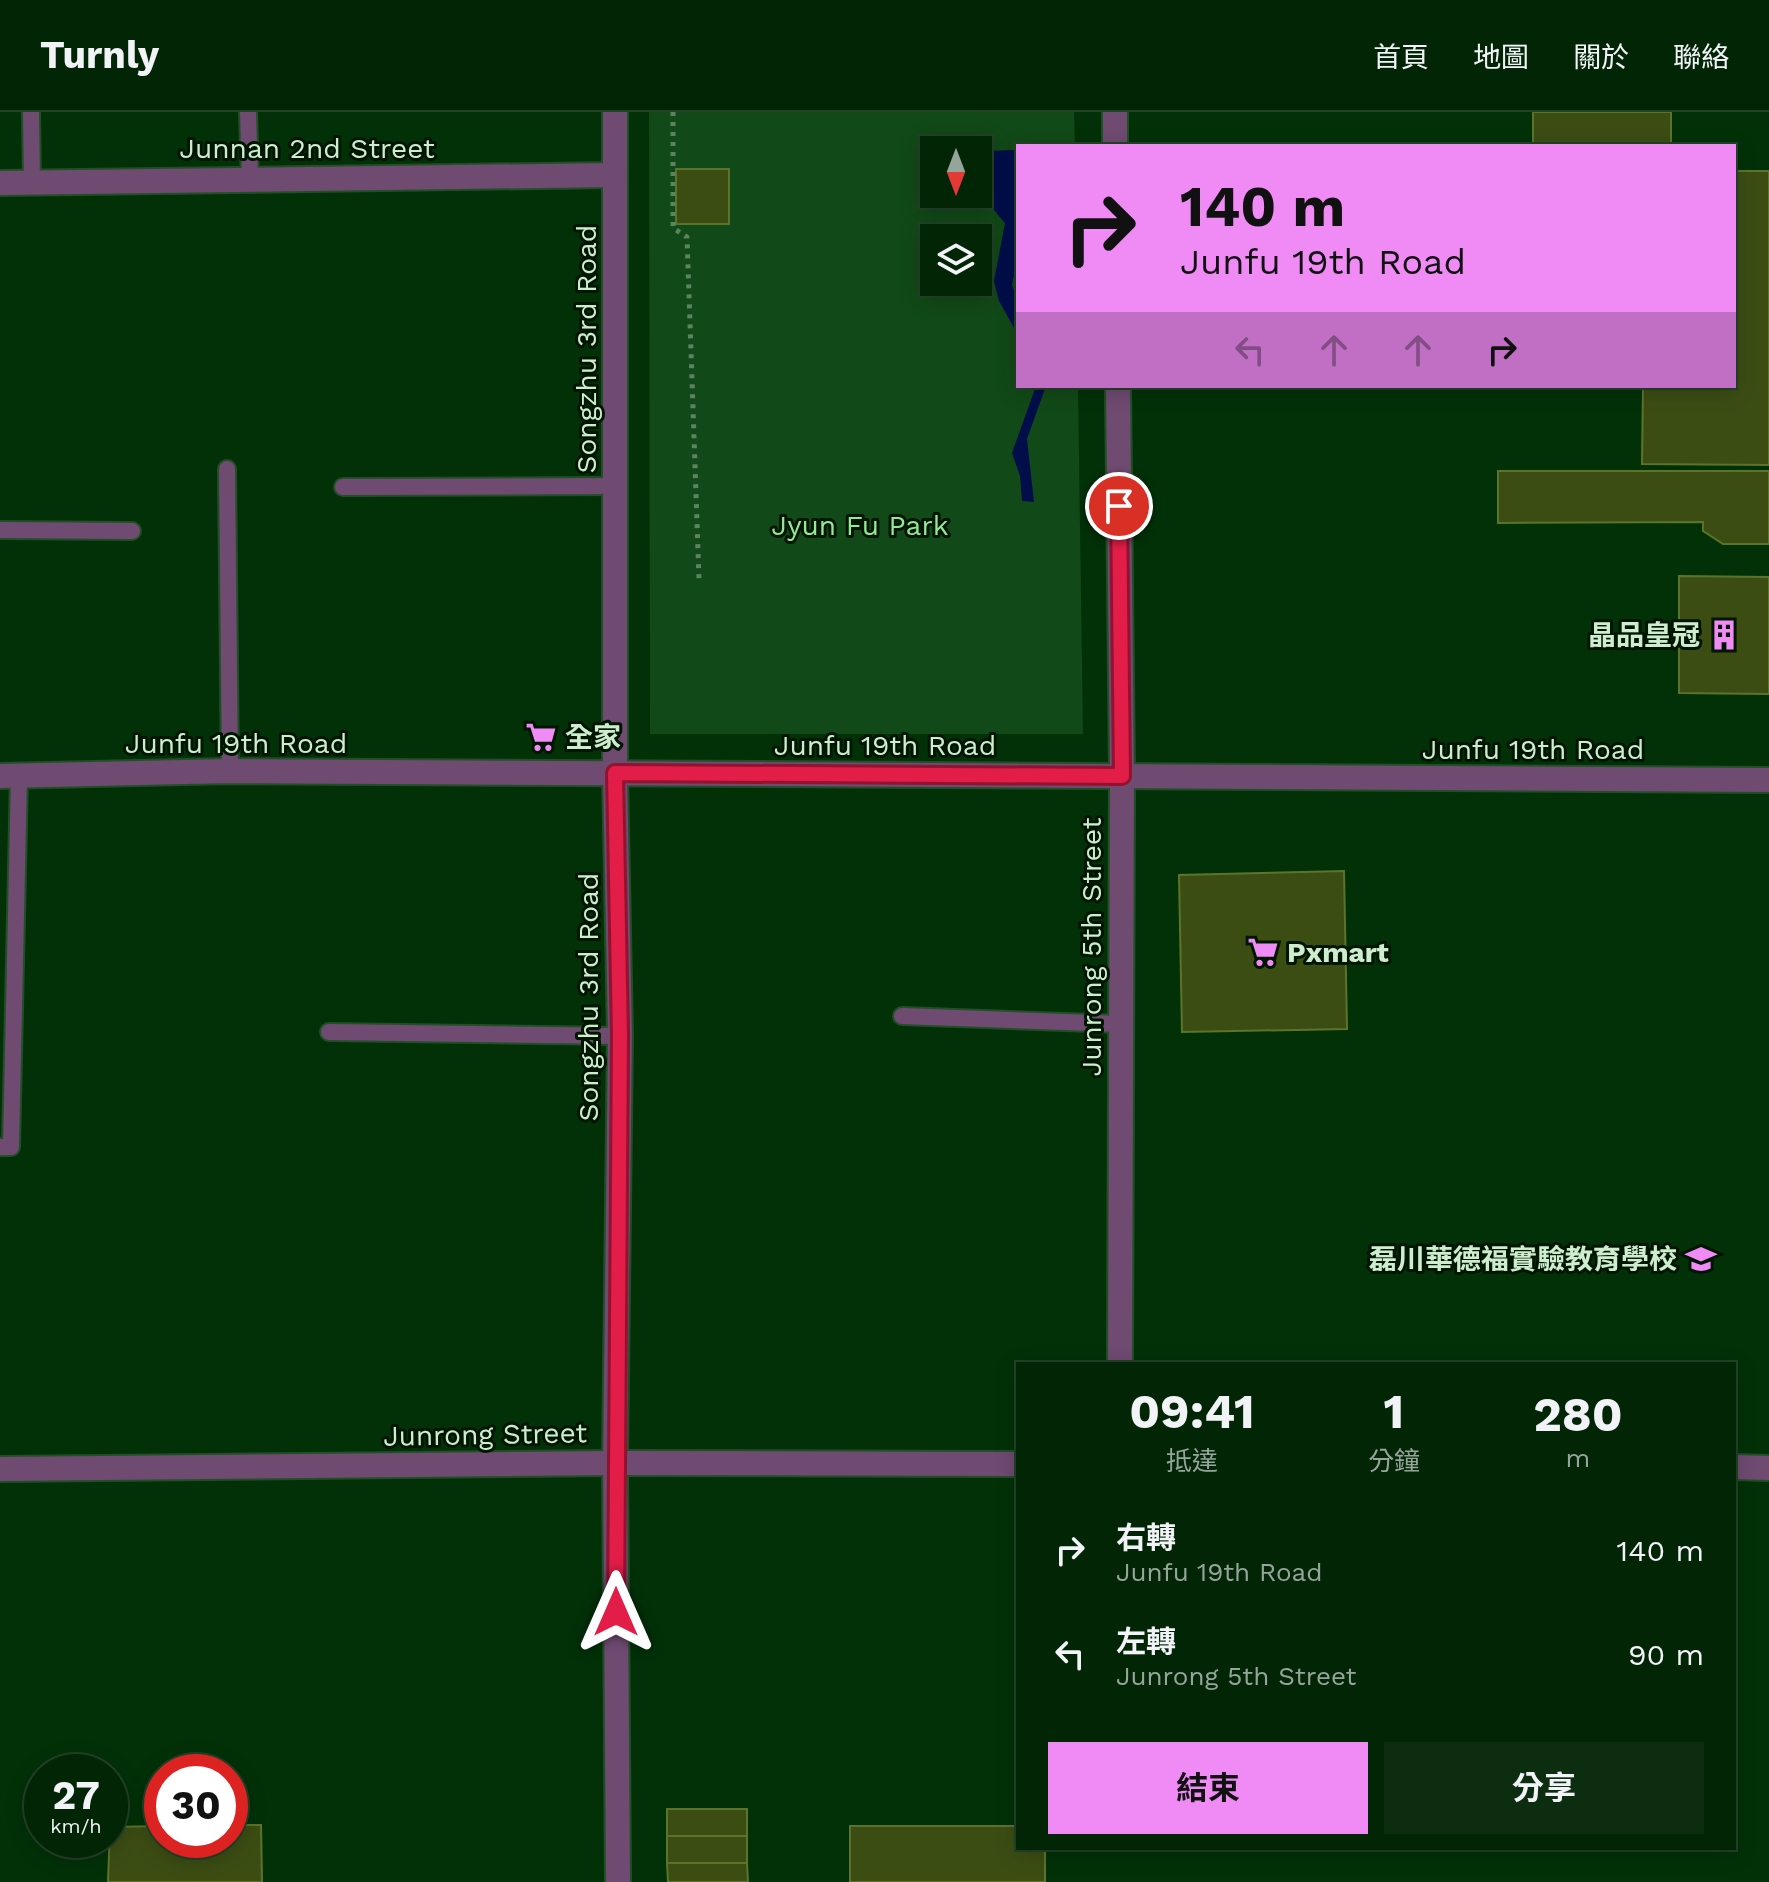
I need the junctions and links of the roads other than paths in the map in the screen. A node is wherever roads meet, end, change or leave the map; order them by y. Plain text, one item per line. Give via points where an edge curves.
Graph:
1 (31, 112) edge
2 (248, 112) edge
3 (615, 112) edge
4 (1115, 112) edge
5 (1115, 144) edge
6 (614, 175) junction
7 (250, 179) junction
8 (0, 183) edge
9 (32, 183) junction
10 (1118, 388) edge
11 (227, 469) dead end
12 (617, 486) junction
13 (343, 487) dead end
14 (0, 530) edge
15 (132, 531) dead end
16 (230, 771) junction
17 (615, 773) junction
18 (10, 776) edge
19 (1122, 776) junction
20 (1769, 780) edge
21 (902, 1016) dead end
22 (1121, 1024) junction
23 (329, 1032) dead end
24 (620, 1036) junction
25 (0, 1147) edge
26 (1120, 1362) edge
27 (615, 1463) junction
28 (1016, 1464) edge
29 (1736, 1467) edge
30 (1769, 1468) edge
31 (0, 1469) edge
32 (618, 1882) edge

1 - 9 lane
2 - 7 lane
3 - 6 street, Songzhu 3rd Road
4 - 5 street
6 - 7 street, Junnan 2nd Street
6 - 12 street, Songzhu 3rd Road
7 - 9 street, Junnan 2nd Street
8 - 9 street, Junnan 2nd Street
10 - 19 street, Junrong 5th Street
11 - 16 lane
12 - 13 lane
12 - 17 street, Songzhu 3rd Road
14 - 15 lane
16 - 17 street, Junfu 19th Road
16 - 18 street, Junfu 19th Road
17 - 19 street, Junfu 19th Road
17 - 24 street, Songzhu 3rd Road
18 - 25 lane via 11,1147
19 - 20 street, Junfu 19th Road
19 - 22 street, Junrong 5th Street
21 - 22 lane
22 - 26 street, Junrong 5th Street
23 - 24 lane
24 - 27 street, Songzhu 3rd Road
27 - 28 street, Junrong Street
27 - 31 street, Junrong Street
27 - 32 street, Songzhu 3rd Road
29 - 30 street

